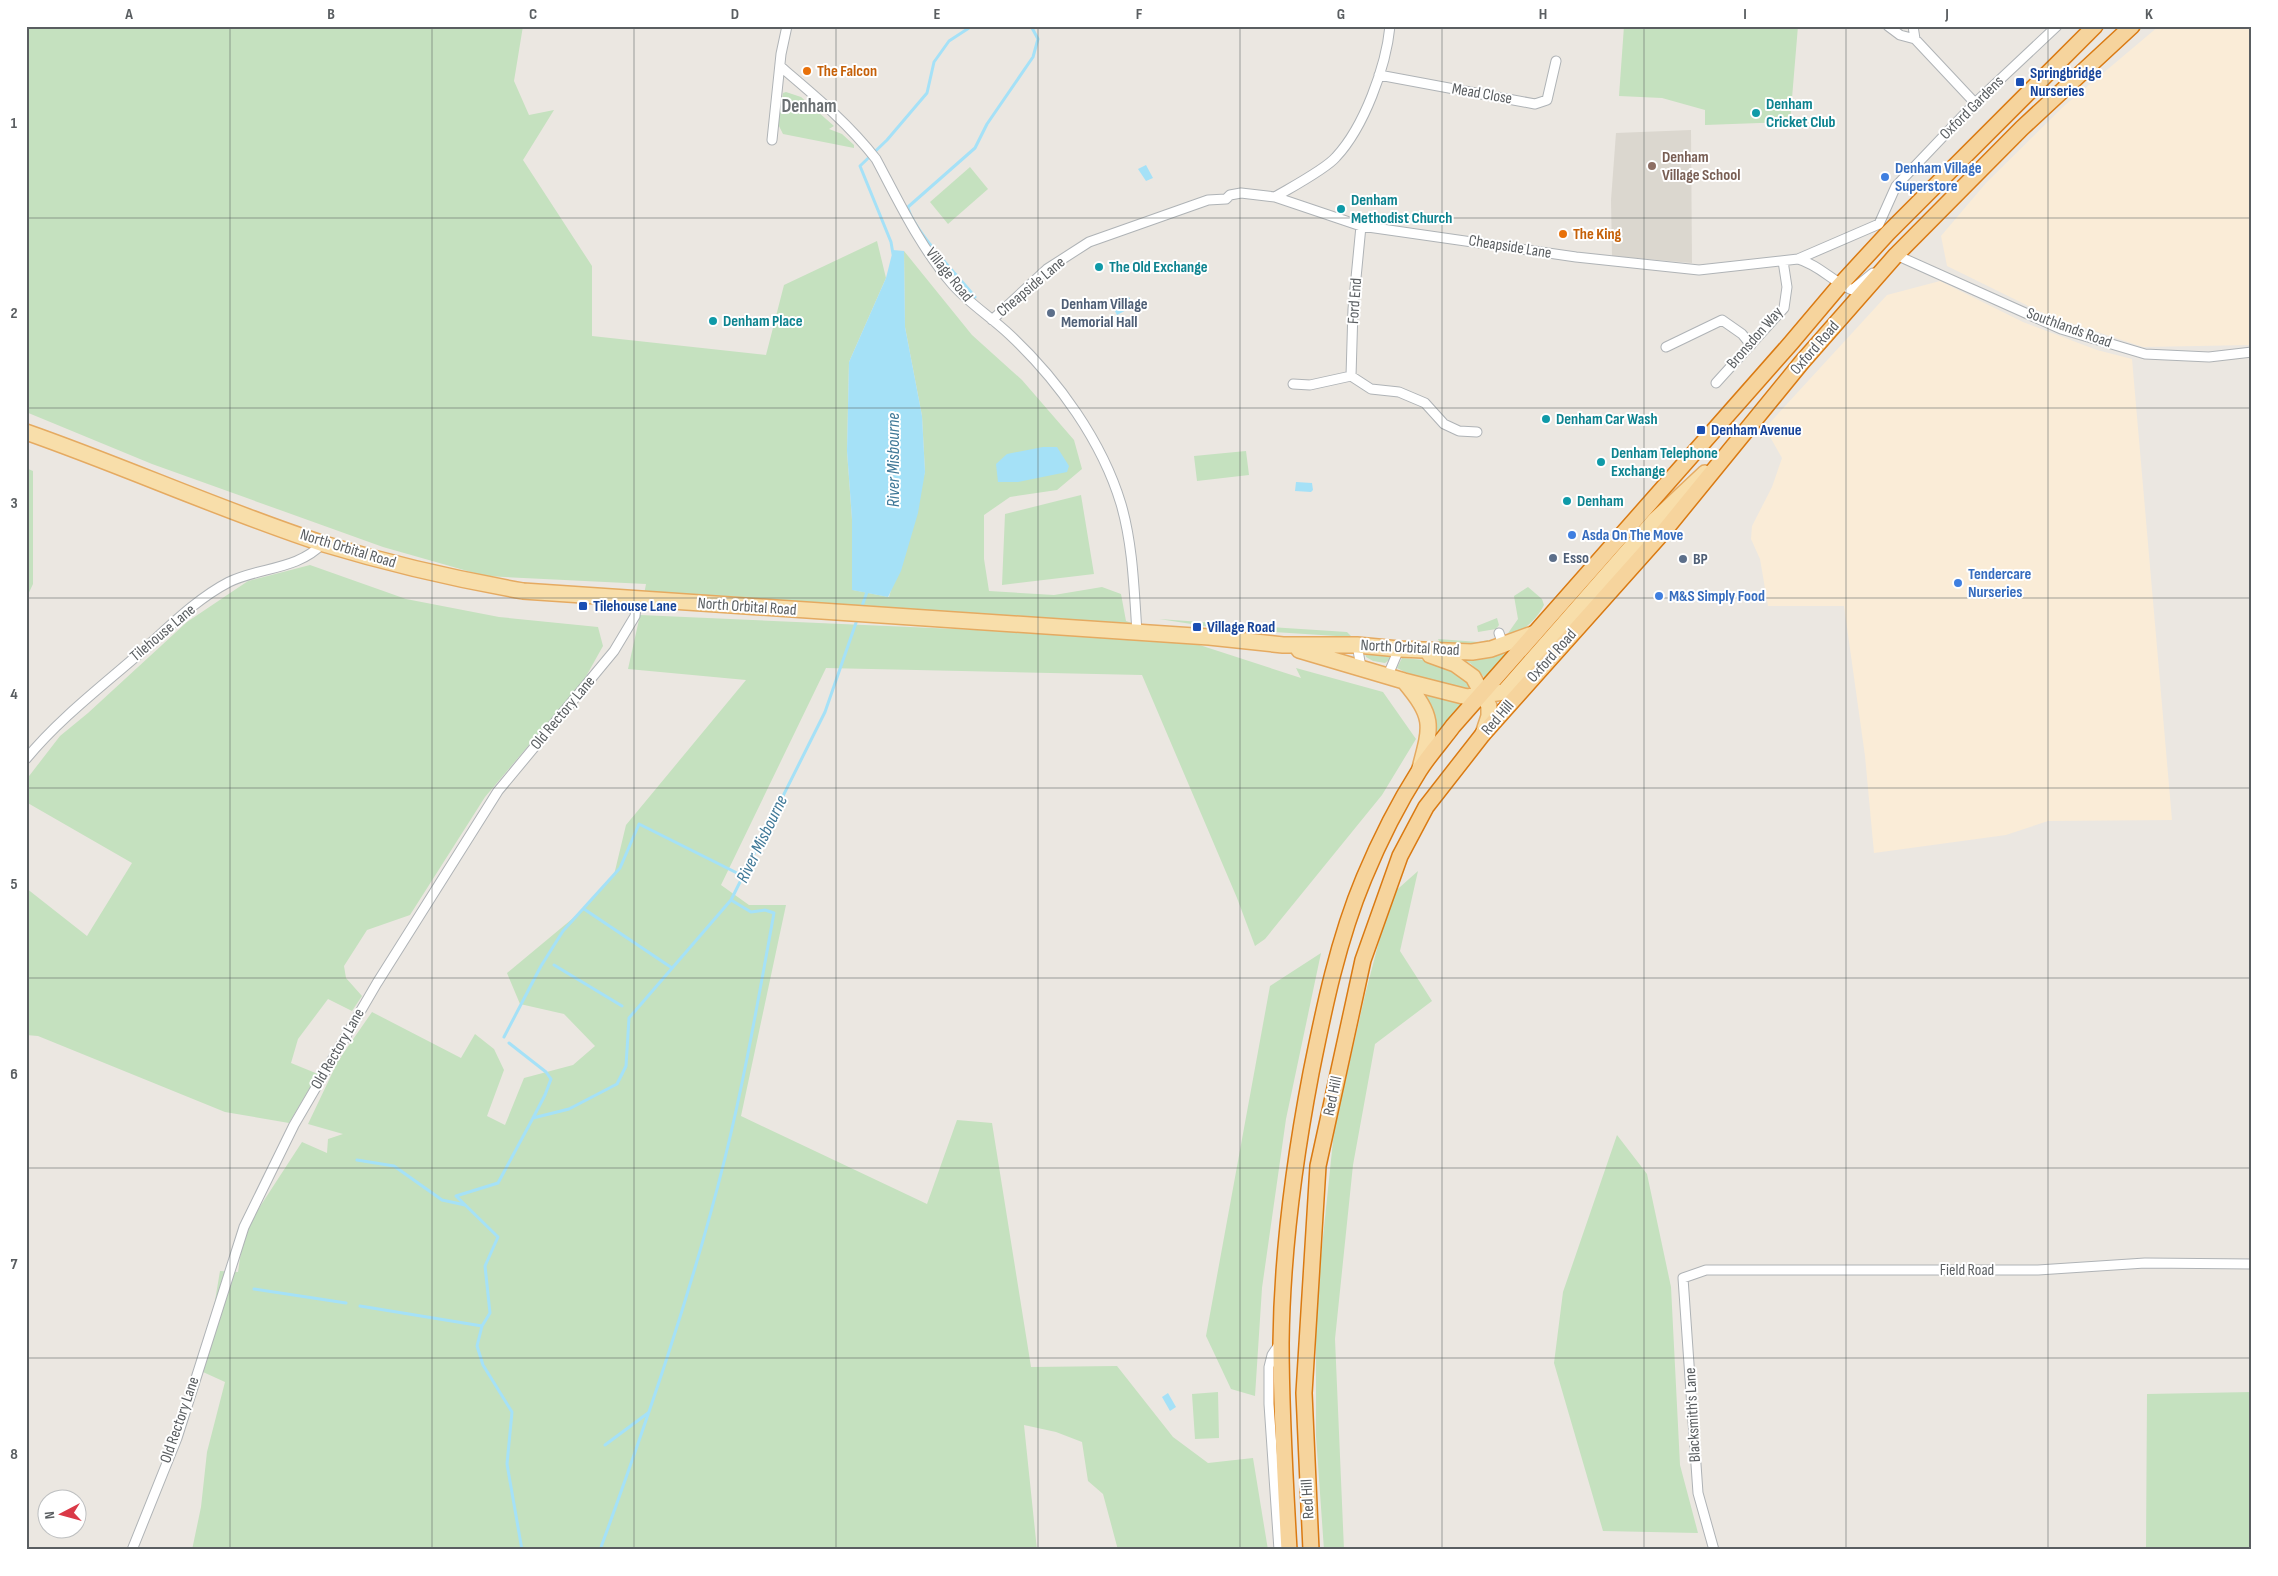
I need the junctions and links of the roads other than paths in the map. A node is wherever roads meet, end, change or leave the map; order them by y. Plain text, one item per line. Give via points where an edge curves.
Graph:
1 (787, 26) edge
2 (1390, 26) edge
3 (1888, 26) edge
4 (1913, 26) edge
5 (2057, 26) edge
6 (2095, 26) edge
7 (2132, 26) edge
8 (1915, 38) junction
9 (1556, 61) dead end
10 (781, 67) junction
11 (1379, 75) junction
12 (1975, 103) junction
13 (772, 140) dead end
14 (1275, 197) junction
15 (1361, 226) junction
16 (1896, 255) junction
17 (1798, 259) junction
18 (1783, 261) junction
19 (1840, 285) junction
20 (992, 320) junction
21 (1751, 345) junction
22 (1666, 346) dead end
23 (2252, 352) edge
24 (1350, 376) junction
25 (1716, 383) dead end
26 (1293, 384) dead end
27 (26, 432) edge
28 (1477, 432) dead end
29 (1735, 444) junction
30 (323, 543) junction
31 (637, 600) junction
32 (1136, 632) junction
33 (1535, 633) junction
34 (1283, 645) junction
35 (1357, 645) junction
36 (1405, 649) junction
37 (1361, 668) junction
38 (1388, 675) junction
39 (1404, 681) junction
40 (1521, 691) joint
41 (1482, 694) junction
42 (1483, 734) junction
43 (26, 759) edge
44 (1420, 769) junction
45 (2252, 1264) edge
46 (1683, 1278) joint
47 (1281, 1341) junction
48 (132, 1550) edge
49 (1279, 1550) edge
50 (1289, 1550) edge
51 (1311, 1550) edge
52 (1714, 1550) edge

1 - 10 street
2 - 11 street
3 - 8 street via 1900,35
4 - 8 street
5 - 12 street, Oxford Gardens
6 - 19 highway, Oxford Road
7 - 16 highway, Oxford Road via 2022,128
8 - 12 street
9 - 11 street, Mead Close via 1547,100 1535,104
10 - 13 street
10 - 20 street, Village Road via 827,106 868,149 900,208 952,283
11 - 14 street via 1363,118 1336,158
12 - 17 street, Oxford Gardens via 1896,186 1879,224
14 - 15 street, Cheapside Lane
14 - 20 street, Cheapside Lane via 1230,194 1226,199 1208,200 1088,242 1047,268
15 - 18 street, Cheapside Lane via 1576,257 1699,270
15 - 24 street, Ford End
16 - 19 street via 1852,290
16 - 23 street, Southlands Road via 2061,329 2145,354 2209,357
16 - 29 highway, Oxford Road
17 - 18 street, Cheapside Lane
17 - 19 street via 1812,263
18 - 21 street, Bronsdon Way via 1787,287 1784,308
19 - 33 highway, Oxford Road
20 - 32 street, Village Road via 1010,335 1079,416 1109,472 1121,505 1132,565
21 - 22 street via 1722,320
21 - 25 street, Bronsdon Way
24 - 26 street via 1310,385
24 - 28 street via 1371,389 1399,392 1424,403 1444,424 1459,431
27 - 30 main road, North Orbital Road
29 - 40 highway, Oxford Road via 1629,572
29 - 41 main road, North Orbital Road via 1655,520 1504,692
30 - 31 main road, North Orbital Road via 463,581 523,591
30 - 43 street, Tilehouse Lane via 303,559 230,582 210,594 71,712
31 - 32 main road, North Orbital Road
31 - 48 street, Old Rectory Lane via 635,616 614,650 498,791 377,983 294,1124 244,1227 177,1438
32 - 34 main road, North Orbital Road
33 - 36 main road, North Orbital Road via 1501,639 1472,652
33 - 41 highway, Oxford Road
34 - 35 main road, North Orbital Road
34 - 37 main road, North Orbital Road
35 - 36 main road, North Orbital Road
35 - 37 street
36 - 38 street
36 - 41 main road via 1444,658 1468,672
37 - 38 main road, North Orbital Road
38 - 39 main road, North Orbital Road
39 - 41 main road, North Orbital Road via 1467,697
39 - 44 main road via 1425,708 1428,742
40 - 42 highway, Red Hill
41 - 42 main road via 1490,711
41 - 44 highway, Red Hill
42 - 51 highway, Red Hill via 1426,807 1400,856 1363,960 1318,1166 1304,1393
44 - 47 highway, Red Hill via 1364,878 1339,951 1320,1027 1298,1146
45 - 46 street, Field Road via 2145,1263 1994,1270 1706,1270
46 - 52 street, Blacksmith's Lane via 1698,1493
47 - 49 street, Red Hill via 1269,1367
47 - 50 highway, Red Hill

